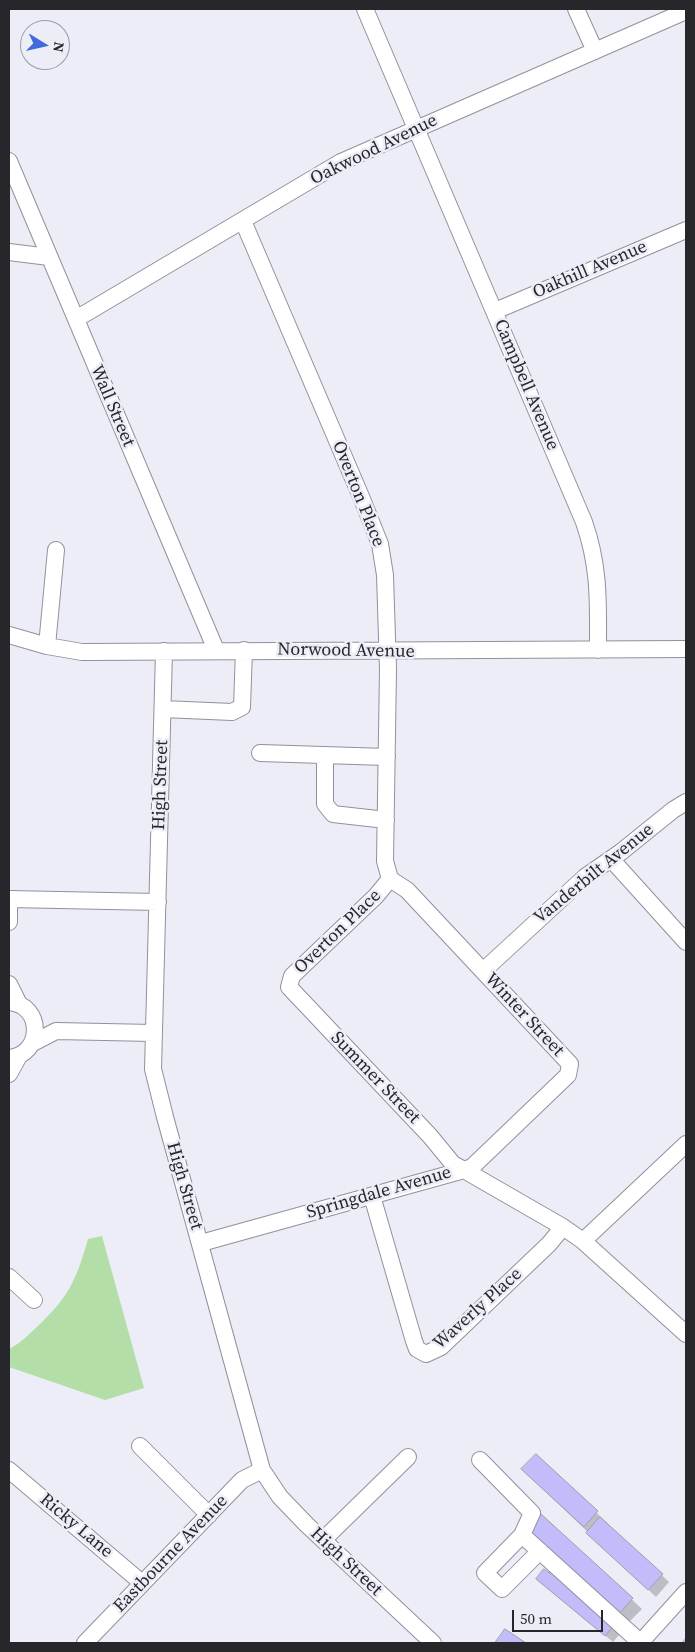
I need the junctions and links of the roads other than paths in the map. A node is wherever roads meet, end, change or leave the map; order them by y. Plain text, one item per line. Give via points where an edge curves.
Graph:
1 (365, 9) edge
2 (576, 9) edge
3 (684, 16) edge
4 (595, 51) junction
5 (416, 128) junction
6 (9, 162) edge
7 (243, 221) junction
8 (686, 230) edge
9 (9, 252) edge
10 (49, 257) junction
11 (495, 311) junction
12 (76, 319) junction
13 (56, 550) dead end
14 (9, 635) edge
15 (47, 646) junction
16 (686, 649) edge
17 (216, 650) junction
18 (244, 650) junction
19 (598, 650) junction
20 (164, 651) junction
21 (387, 651) junction
22 (163, 709) junction
23 (260, 753) dead end
24 (325, 755) junction
25 (387, 757) junction
26 (686, 802) edge
27 (386, 820) junction
28 (611, 859) junction
29 (390, 879) junction
30 (9, 899) edge
31 (158, 902) junction
32 (9, 922) edge
33 (686, 942) edge
34 (483, 972) junction
35 (289, 983) joint
36 (9, 984) edge
37 (14, 1003) edge
38 (34, 1020) junction
39 (56, 1031) junction
40 (153, 1033) junction
41 (33, 1043) junction
42 (14, 1057) edge
43 (9, 1074) edge
44 (686, 1144) edge
45 (464, 1170) junction
46 (372, 1196) junction
47 (563, 1227) junction
48 (583, 1241) junction
49 (201, 1243) junction
50 (9, 1277) edge
51 (34, 1300) dead end
52 (686, 1334) edge
53 (140, 1446) dead end
54 (408, 1457) dead end
55 (480, 1460) dead end
56 (9, 1470) edge
57 (262, 1470) junction
58 (209, 1515) junction
59 (522, 1534) junction
60 (323, 1540) junction
61 (540, 1551) junction
62 (142, 1583) junction
63 (686, 1592) edge
64 (88, 1642) edge
65 (433, 1643) edge
66 (641, 1643) edge

1 - 5 street, Campbell Avenue
2 - 4 street
3 - 4 street, Oakwood Avenue
4 - 5 street, Oakwood Avenue
5 - 7 street, Oakwood Avenue via 341,162
5 - 11 street, Campbell Avenue
6 - 10 street, Wall Street
7 - 12 street, Oakwood Avenue
7 - 21 street, Overton Place via 380,544 385,575
8 - 11 street, Oakhill Avenue
9 - 10 street
10 - 12 street, Wall Street
11 - 19 street, Campbell Avenue via 592,544 597,574
12 - 17 street, Wall Street
13 - 15 street
14 - 15 street, Norwood Avenue
15 - 20 street, Norwood Avenue via 82,652
16 - 19 street, Norwood Avenue
17 - 18 street, Norwood Avenue
17 - 20 street, Norwood Avenue
18 - 21 street, Norwood Avenue
18 - 22 street via 242,707 232,712
19 - 21 street, Norwood Avenue
20 - 22 street, High Street
21 - 25 street, Overton Place
22 - 31 street, High Street
23 - 24 street
24 - 25 street
24 - 27 street via 325,804 333,814
25 - 27 street, Overton Place
26 - 28 street, Vanderbilt Avenue
27 - 29 street, Overton Place via 385,861
28 - 33 street
28 - 34 street, Vanderbilt Avenue via 565,894
29 - 34 street, Winter Street via 407,890
29 - 35 street, Overton Place via 292,976
30 - 31 street
30 - 32 street
31 - 40 street, High Street
34 - 45 street, Winter Street via 568,1061 570,1072 472,1167
35 - 45 street, Summer Street via 293,992 453,1164
36 - 37 street
37 - 38 street via 30,1013
38 - 39 street
38 - 41 street
39 - 40 street
39 - 41 street
40 - 49 street, High Street via 153,1069
41 - 42 street
42 - 43 street
44 - 48 street
45 - 46 street, Springdale Avenue
45 - 47 street, Springdale Avenue
46 - 47 street, Waverly Place via 414,1341 426,1354 441,1347
46 - 49 street, Springdale Avenue
47 - 48 street, Springdale Avenue
48 - 52 street, Springdale Avenue
49 - 57 street, High Street
50 - 51 street
53 - 58 street
54 - 60 street
55 - 59 street via 532,1513
56 - 62 street, Ricky Lane
57 - 58 street, Eastbourne Avenue via 242,1480
57 - 60 street, High Street via 280,1497
58 - 62 street, Eastbourne Avenue
59 - 61 street
59 - 61 street via 485,1573 502,1589
60 - 65 street, High Street
61 - 66 street
62 - 64 street, Eastbourne Avenue
63 - 66 street

